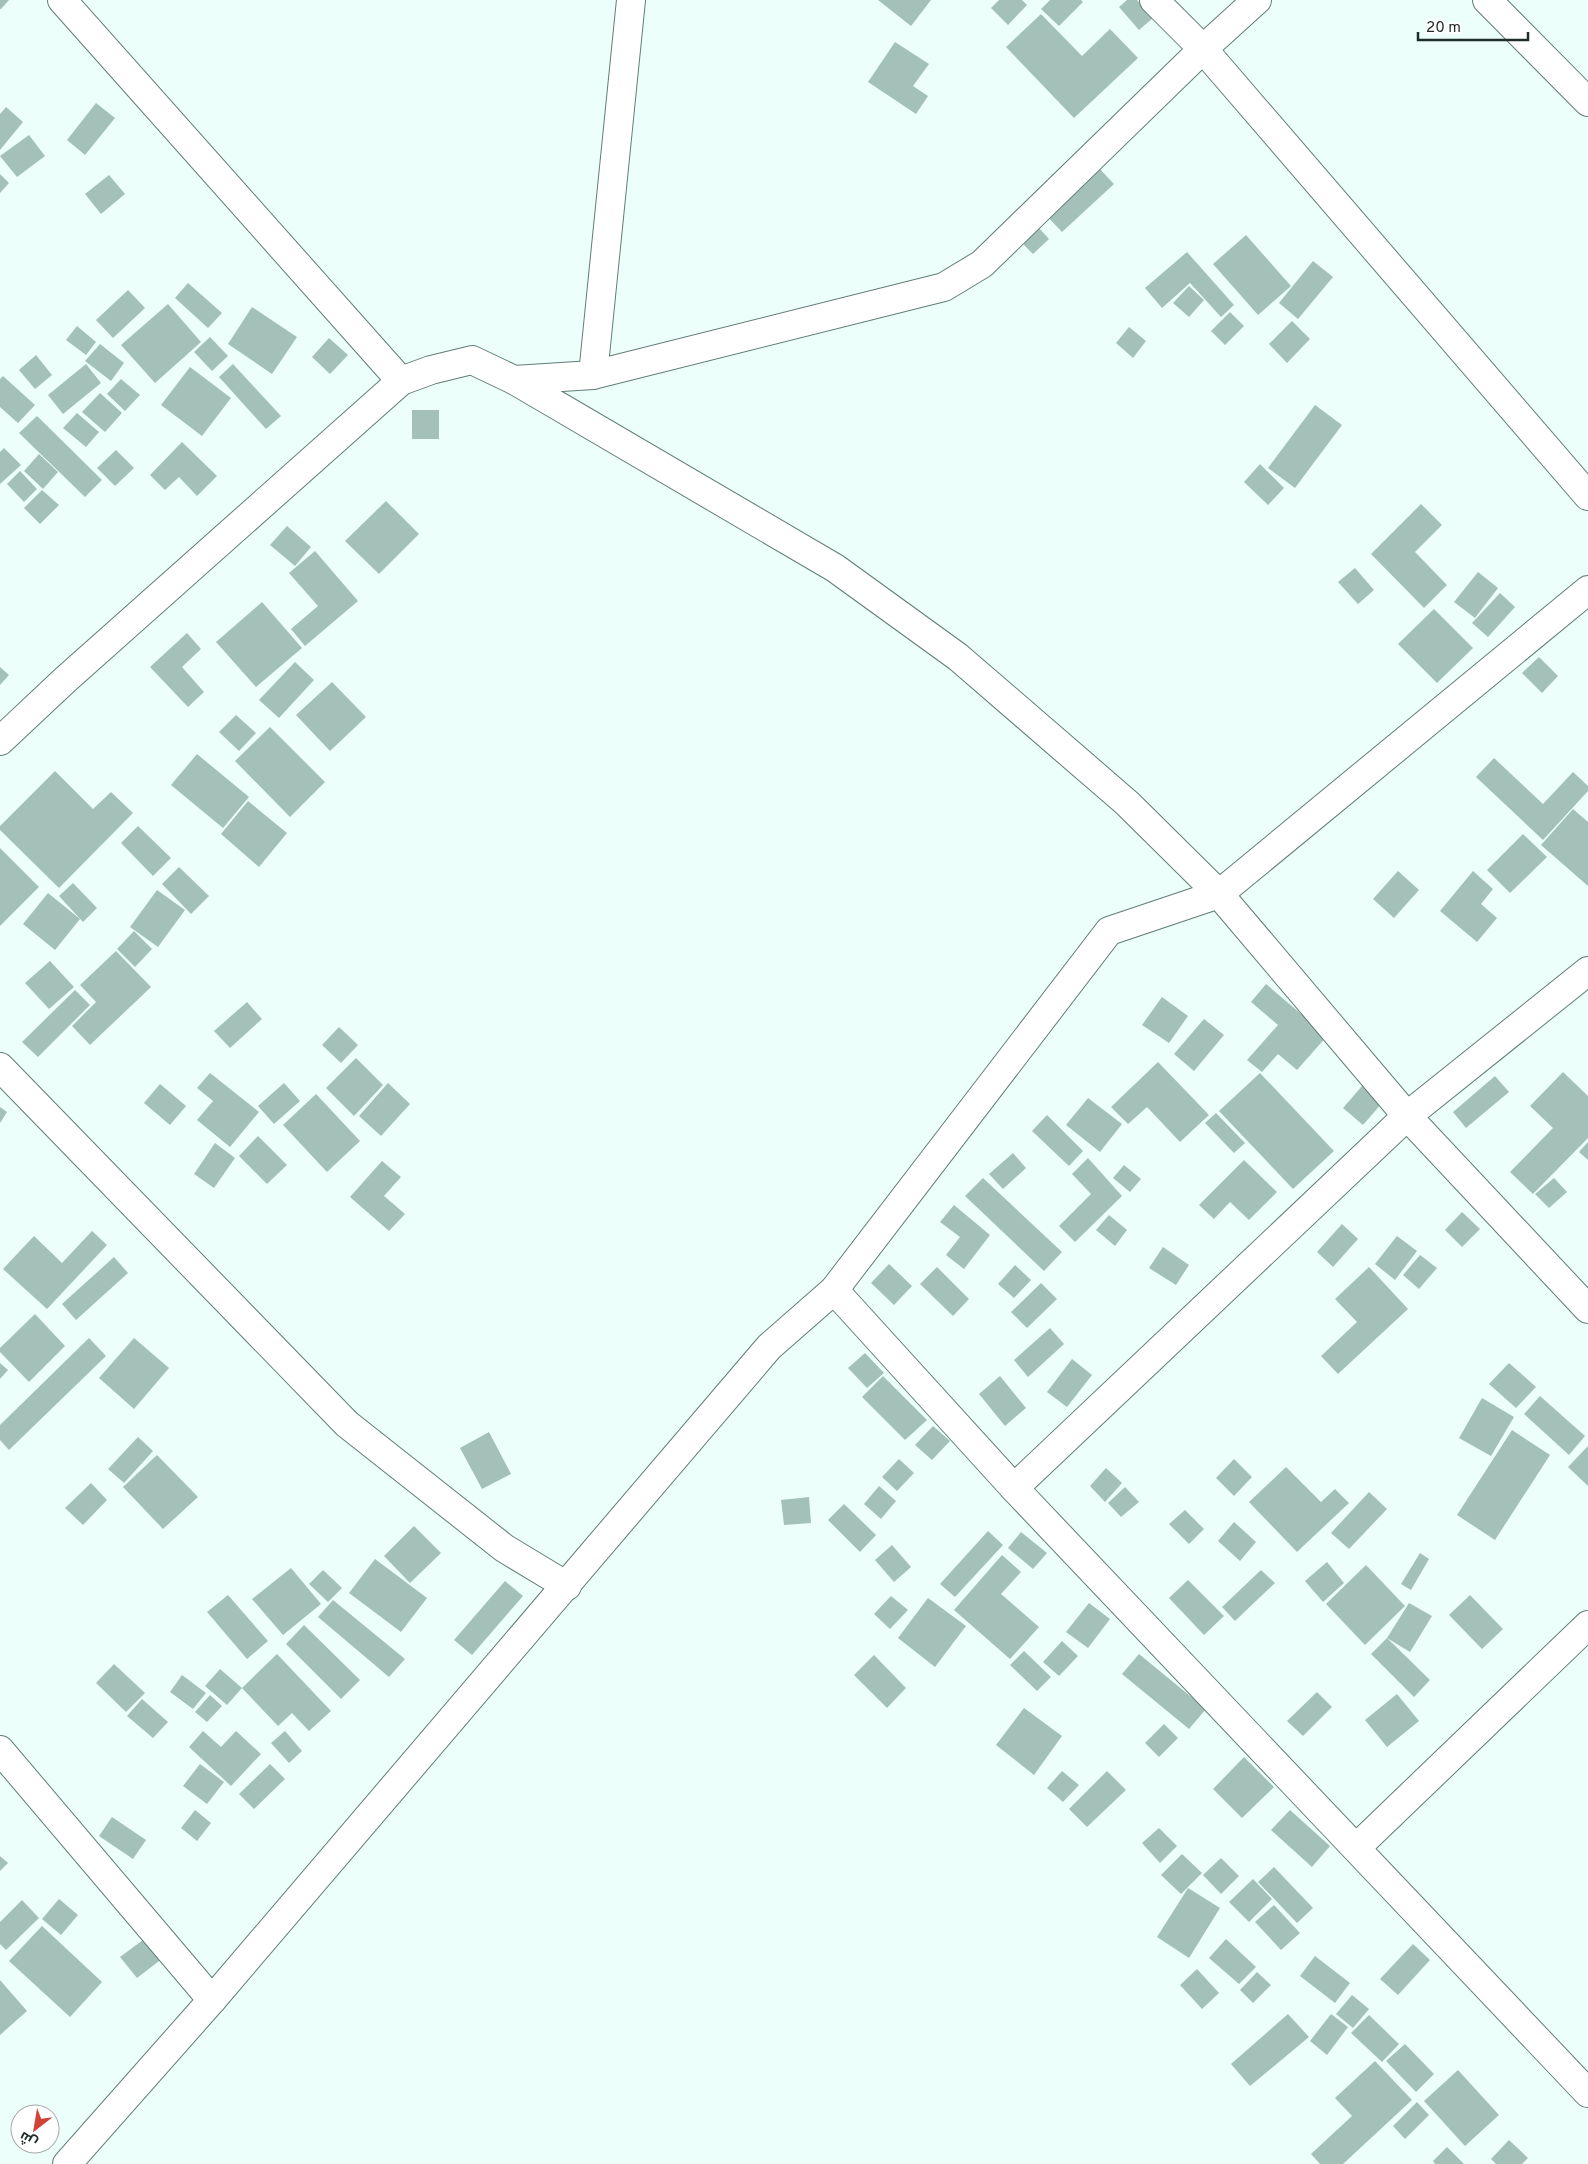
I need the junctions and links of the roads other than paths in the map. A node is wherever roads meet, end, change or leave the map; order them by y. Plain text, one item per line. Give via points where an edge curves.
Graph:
1 (62, 0) edge
2 (631, 0) edge
3 (1154, 0) edge
4 (1257, 0) edge
5 (1488, 0) edge
6 (1203, 49) junction
7 (1588, 102) edge
8 (593, 375) junction
9 (514, 380) junction
10 (401, 381) junction
11 (1588, 496) edge
12 (1588, 590) edge
13 (0, 741) edge
14 (1219, 894) junction
15 (1588, 971) edge
16 (0, 1067) edge
17 (1407, 1116) junction
18 (834, 1290) junction
19 (1588, 1309) edge
20 (1014, 1488) junction
21 (567, 1586) junction
22 (1588, 1624) edge
23 (0, 1750) edge
24 (1356, 1848) junction
25 (212, 2000) junction
26 (1588, 2093) edge
27 (67, 2164) edge

1 - 10 street
2 - 8 street
3 - 6 street
4 - 6 street
5 - 7 street
6 - 8 street via 982,264 944,287
6 - 11 street
8 - 9 street
9 - 10 street via 472,360
9 - 14 street via 835,568 958,657 1127,803
10 - 13 street
12 - 14 street
14 - 17 street
14 - 18 street via 1109,931
15 - 17 street
16 - 21 street via 347,1424 504,1548
17 - 19 street
17 - 20 street
18 - 20 street
18 - 21 street via 769,1347
20 - 24 street
21 - 25 street
22 - 24 street
23 - 25 street
24 - 26 street
25 - 27 street

